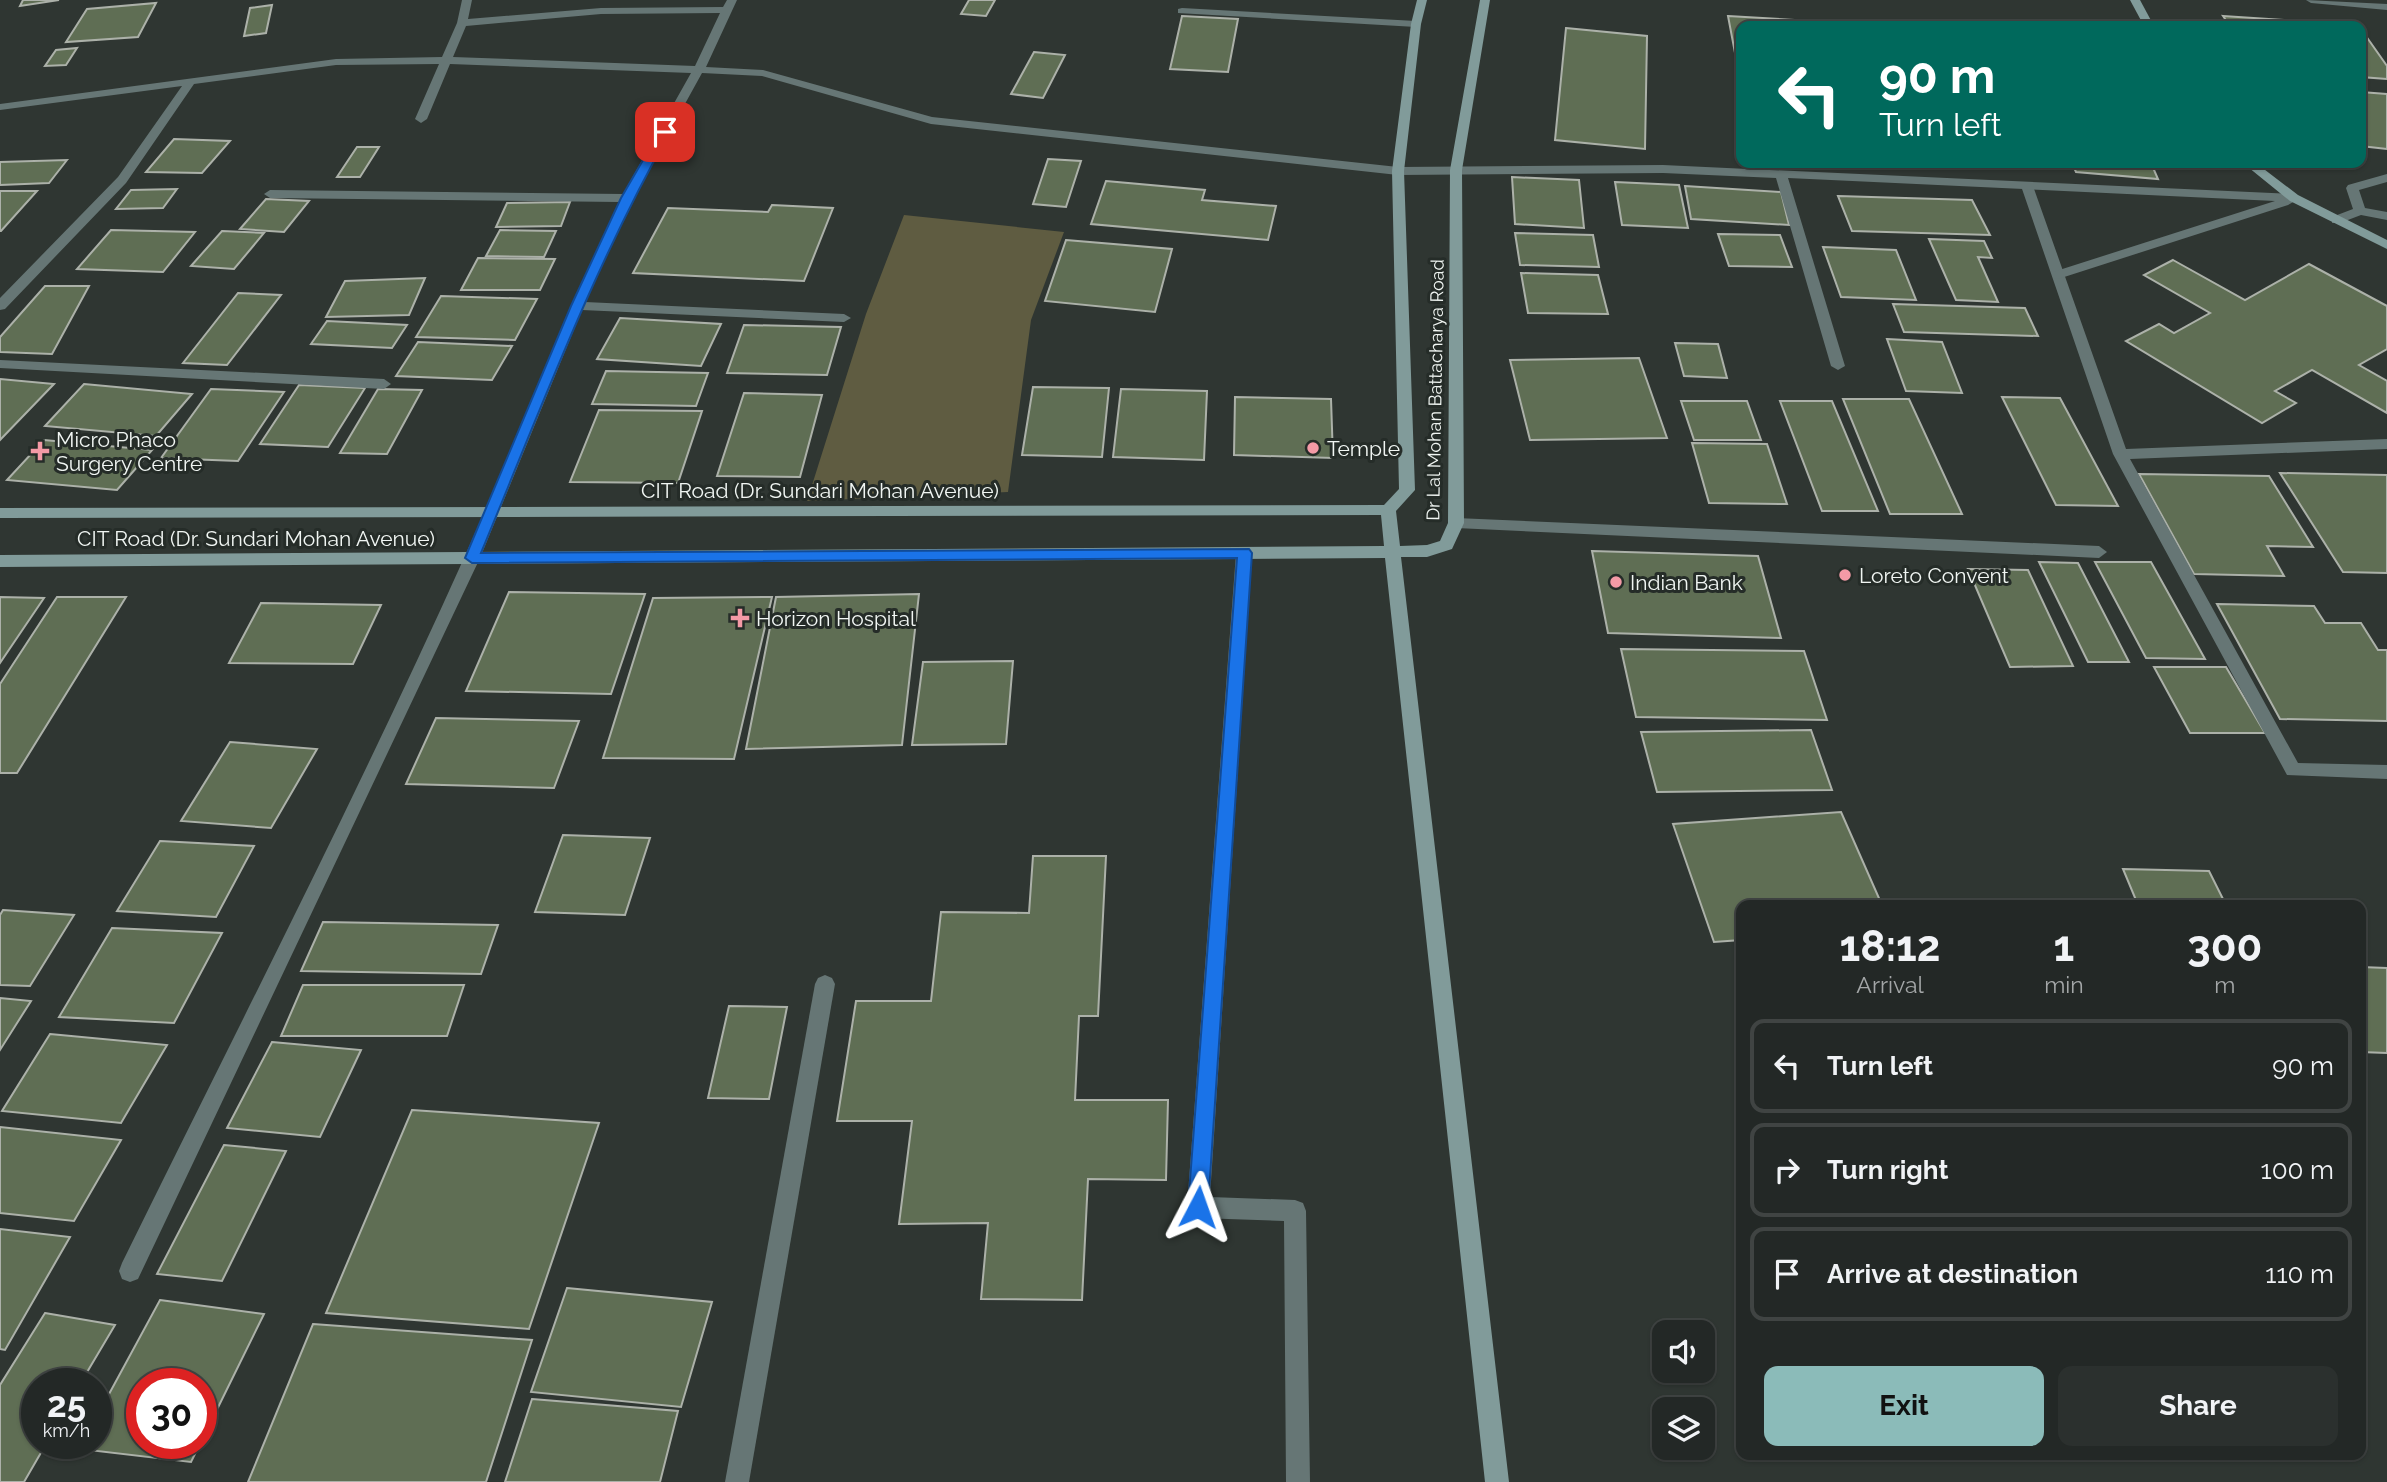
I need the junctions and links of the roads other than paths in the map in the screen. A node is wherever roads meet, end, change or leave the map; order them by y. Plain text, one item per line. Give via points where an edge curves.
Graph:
1 (467, 0) edge
2 (1422, 0) edge
3 (1485, 0) edge
4 (2135, 0) edge
5 (2311, 0) edge
6 (730, 5) edge
7 (2387, 7) edge
8 (1182, 11) dead end
9 (2146, 21) edge
10 (462, 23) junction
11 (1416, 24) junction
12 (445, 60) junction
13 (699, 69) junction
14 (191, 81) junction
15 (0, 107) edge
16 (421, 119) dead end
17 (2255, 168) edge
18 (1456, 170) junction
19 (1398, 171) junction
20 (1781, 174) junction
21 (2387, 178) edge
22 (2027, 186) junction
23 (270, 194) dead end
24 (627, 198) junction
25 (2294, 198) junction
26 (2360, 211) junction
27 (2387, 216) edge
28 (2336, 220) junction
29 (2387, 245) edge
30 (2058, 275) junction
31 (0, 306) edge
32 (577, 306) junction
33 (844, 318) dead end
34 (0, 364) edge
35 (1838, 366) dead end
36 (384, 384) dead end
37 (2387, 444) edge
38 (2120, 454) junction
39 (1388, 510) junction
40 (491, 512) junction
41 (0, 513) edge
42 (1456, 523) junction
43 (1394, 552) junction
44 (2099, 552) dead end
45 (1244, 553) junction
46 (472, 558) junction
47 (0, 561) edge
48 (2387, 772) edge
49 (825, 985) dead end
50 (130, 1270) dead end
51 (737, 1482) edge
52 (1298, 1482) edge
53 (1497, 1482) edge

1 - 10 street
2 - 11 main road, Dr Lal Mohan Battacharya Road
3 - 18 main road, Dr Lal Mohan Battacharya Road
4 - 9 main road
5 - 7 street
6 - 10 street
6 - 13 street
8 - 11 street
10 - 12 street
11 - 19 main road, Dr Lal Mohan Battacharya Road
12 - 13 street
12 - 14 street via 336,62
12 - 16 street
13 - 19 street via 764,73 931,120
13 - 24 street
14 - 15 street
14 - 31 street via 122,180
17 - 25 main road
18 - 19 street
18 - 20 street via 1663,169
18 - 42 main road, Dr Lal Mohan Battacharya Road
19 - 39 main road, Dr Lal Mohan Battacharya Road via 1407,490
20 - 22 street
20 - 35 street
21 - 26 street via 2351,188
22 - 25 street
22 - 30 street
23 - 24 street
24 - 32 street
25 - 28 main road
25 - 30 street
26 - 27 street
26 - 28 street
28 - 29 main road
30 - 38 street
32 - 33 street
32 - 40 street
34 - 36 street
37 - 38 street
38 - 48 street via 2293,770
39 - 40 main road, CIT Road (Dr. Sundari Mohan Avenue)
39 - 43 main road
40 - 41 main road, CIT Road (Dr. Sundari Mohan Avenue)
40 - 46 street
42 - 43 main road, Dr Lal Mohan Battacharya Road via 1446,545
42 - 44 street
43 - 45 main road, CIT Road (Dr. Sundari Mohan Avenue)
43 - 53 main road
45 - 46 main road, CIT Road (Dr. Sundari Mohan Avenue)
45 - 52 street via 1198,1207 1295,1211
46 - 47 main road, CIT Road (Dr. Sundari Mohan Avenue)
46 - 50 street
49 - 51 street

